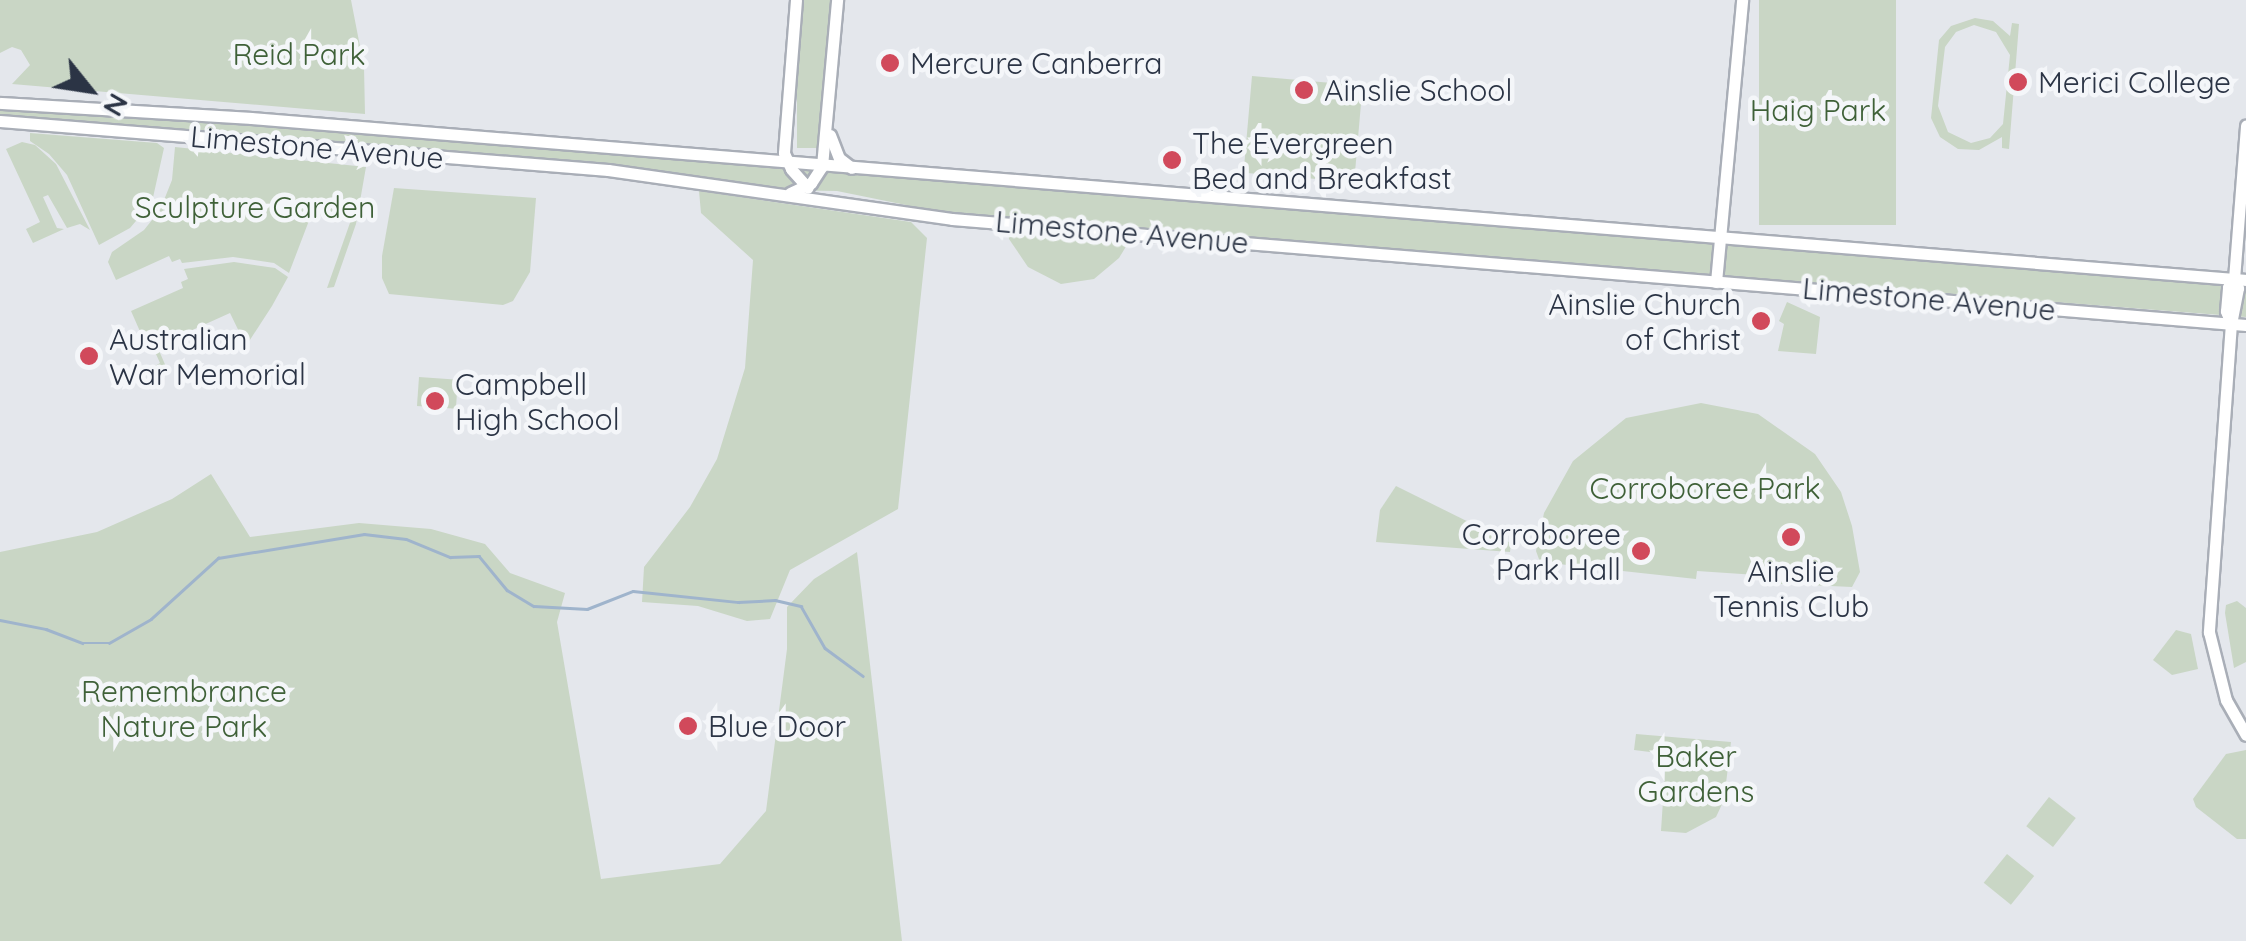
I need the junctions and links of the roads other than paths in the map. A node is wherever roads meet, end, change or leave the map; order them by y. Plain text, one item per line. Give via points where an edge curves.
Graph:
1 (796, 0) edge
2 (837, 0) edge
3 (1742, 0) edge
4 (0, 103) edge
5 (0, 121) edge
6 (828, 121) junction
7 (2246, 125) edge
8 (784, 138) junction
9 (761, 161) junction
10 (788, 163) junction
11 (822, 166) junction
12 (853, 168) junction
13 (806, 186) junction
14 (779, 195) junction
15 (820, 197) junction
16 (1724, 237) junction
17 (2235, 255) junction
18 (2207, 276) junction
19 (2240, 279) edge
20 (1720, 282) junction
21 (2202, 321) junction
22 (2231, 323) junction
23 (2246, 324) edge
24 (2229, 348) junction
25 (2246, 735) edge

1 - 8 main road
2 - 6 main road
3 - 16 main road
4 - 9 main road, Limestone Avenue
5 - 14 main road, Limestone Avenue via 608,170
6 - 11 main road
6 - 12 main road via 838,158
7 - 17 main road
8 - 9 main road
8 - 10 main road
9 - 10 main road, Limestone Avenue
10 - 11 main road, Limestone Avenue
10 - 13 main road
11 - 12 main road, Limestone Avenue
11 - 13 main road
12 - 16 main road, Limestone Avenue
13 - 14 main road
13 - 15 main road
14 - 15 main road, Limestone Avenue
15 - 20 main road, Limestone Avenue via 952,219
16 - 18 main road, Limestone Avenue
16 - 20 main road
17 - 18 main road
17 - 19 main road
18 - 19 main road, Limestone Avenue
19 - 22 main road
20 - 21 main road, Limestone Avenue
21 - 22 main road, Limestone Avenue
21 - 24 main road
22 - 23 main road, Limestone Avenue
22 - 24 main road
24 - 25 main road via 2209,632 2226,700

